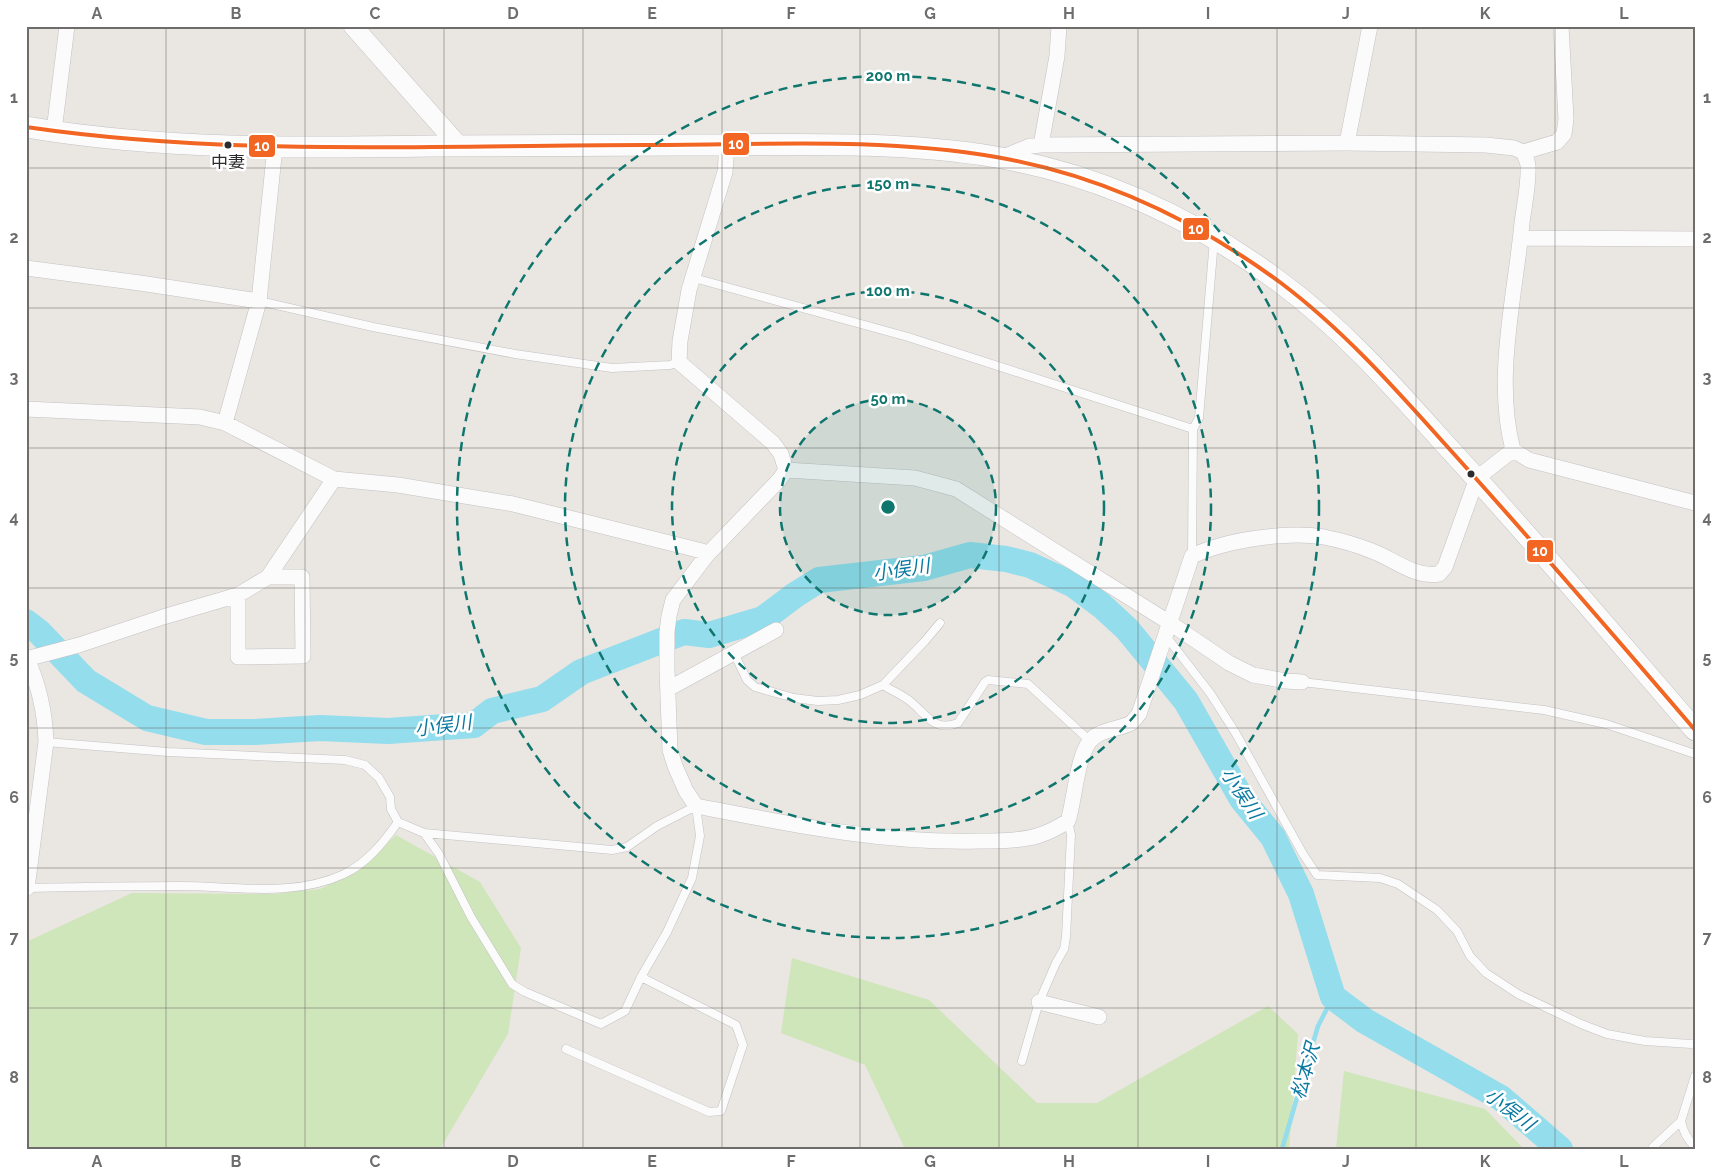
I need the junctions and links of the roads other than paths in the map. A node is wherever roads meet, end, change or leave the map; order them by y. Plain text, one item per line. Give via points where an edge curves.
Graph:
1 (67, 26) edge
2 (353, 26) edge
3 (1059, 26) edge
4 (1370, 26) edge
5 (1561, 26) edge
6 (26, 127) edge
7 (54, 131) junction
8 (1347, 143) junction
9 (727, 145) junction
10 (1041, 145) junction
11 (459, 146) junction
12 (275, 147) junction
13 (1523, 152) junction
14 (1001, 158) junction
15 (1214, 238) junction
16 (1521, 238) junction
17 (1695, 240) edge
18 (26, 268) edge
19 (694, 278) junction
20 (259, 302) junction
21 (679, 362) junction
22 (26, 409) edge
23 (225, 423) junction
24 (1193, 429) junction
25 (1513, 450) junction
26 (786, 470) junction
27 (334, 478) junction
28 (1477, 478) junction
29 (1695, 503) edge
30 (707, 555) junction
31 (1192, 556) junction
32 (268, 577) junction
33 (238, 595) junction
34 (940, 623) dead end
35 (776, 630) dead end
36 (1166, 633) junction
37 (734, 653) junction
38 (28, 659) edge
39 (1302, 682) joint
40 (883, 685) junction
41 (668, 689) junction
42 (1695, 730) edge
43 (1090, 741) junction
44 (46, 742) junction
45 (1695, 754) edge
46 (696, 806) junction
47 (1068, 821) junction
48 (398, 822) junction
49 (424, 833) junction
50 (28, 888) joint
51 (641, 977) junction
52 (1039, 1002) junction
53 (1099, 1017) dead end
54 (1695, 1042) edge
55 (566, 1049) dead end
56 (1022, 1061) dead end
57 (1695, 1076) edge
58 (1681, 1121) junction
59 (1653, 1147) dead end
60 (1695, 1147) edge

1 - 7 street
2 - 11 street
3 - 10 street via 1057,56
4 - 8 street
5 - 13 street via 1564,134 1557,142
6 - 7 main road
7 - 12 main road via 151,141
8 - 10 street
8 - 13 street via 1486,145
9 - 11 main road
9 - 14 main road via 880,146
9 - 19 street via 725,172
10 - 14 street
11 - 12 main road
12 - 20 street
13 - 16 street via 1528,165
14 - 15 main road via 1033,164 1127,194
15 - 24 lane via 1199,418
15 - 28 main road via 1284,286 1329,322
16 - 17 street
16 - 25 street via 1511,314 1505,403
18 - 20 street
19 - 21 street via 689,290
19 - 24 lane via 908,337
20 - 21 lane via 515,354 612,368
20 - 23 street
21 - 26 street via 773,443
22 - 23 street via 200,417
23 - 27 street
24 - 31 lane
25 - 28 street
25 - 29 street via 1529,460
26 - 30 street
26 - 36 street via 915,478 956,489
27 - 30 street via 513,504 702,551
27 - 32 street
28 - 31 street via 1446,567 1439,574 1419,574 1372,551 1324,537 1241,541
28 - 42 main road
30 - 41 street via 673,600 667,632
31 - 36 street
32 - 33 street
32 - 33 street via 302,577 303,656 238,657
33 - 38 street
34 - 40 lane
35 - 37 street
36 - 39 street via 1252,675
36 - 43 street via 1139,714 1131,722
36 - 54 lane via 1235,732 1317,875 1380,878 1398,884 1437,910 1486,973 1518,994 1581,1024 1608,1034 1645,1041
37 - 40 lane via 747,680 755,687 794,698 838,700
37 - 41 street
38 - 44 street via 45,723
39 - 45 lane via 1544,710 1606,724
40 - 43 lane via 909,700 932,722 941,726 958,723 988,680 1028,684
41 - 46 street via 670,750 686,791
43 - 47 street via 1080,761
44 - 48 lane via 168,752 345,760 365,765 379,778 390,797 391,809
44 - 50 street
46 - 47 street via 846,833 954,842 1036,837
46 - 49 lane via 627,847 612,850
46 - 51 lane via 700,836 692,878 667,932
47 - 52 lane via 1071,835 1066,937 1064,949
48 - 49 lane
48 - 50 lane via 380,846 353,869 302,887
49 - 51 lane via 512,984 601,1024 625,1011
51 - 55 lane via 736,1024 744,1045 721,1111 710,1112
52 - 53 street
52 - 56 lane
57 - 58 lane
58 - 59 lane
58 - 60 lane via 1685,1134

